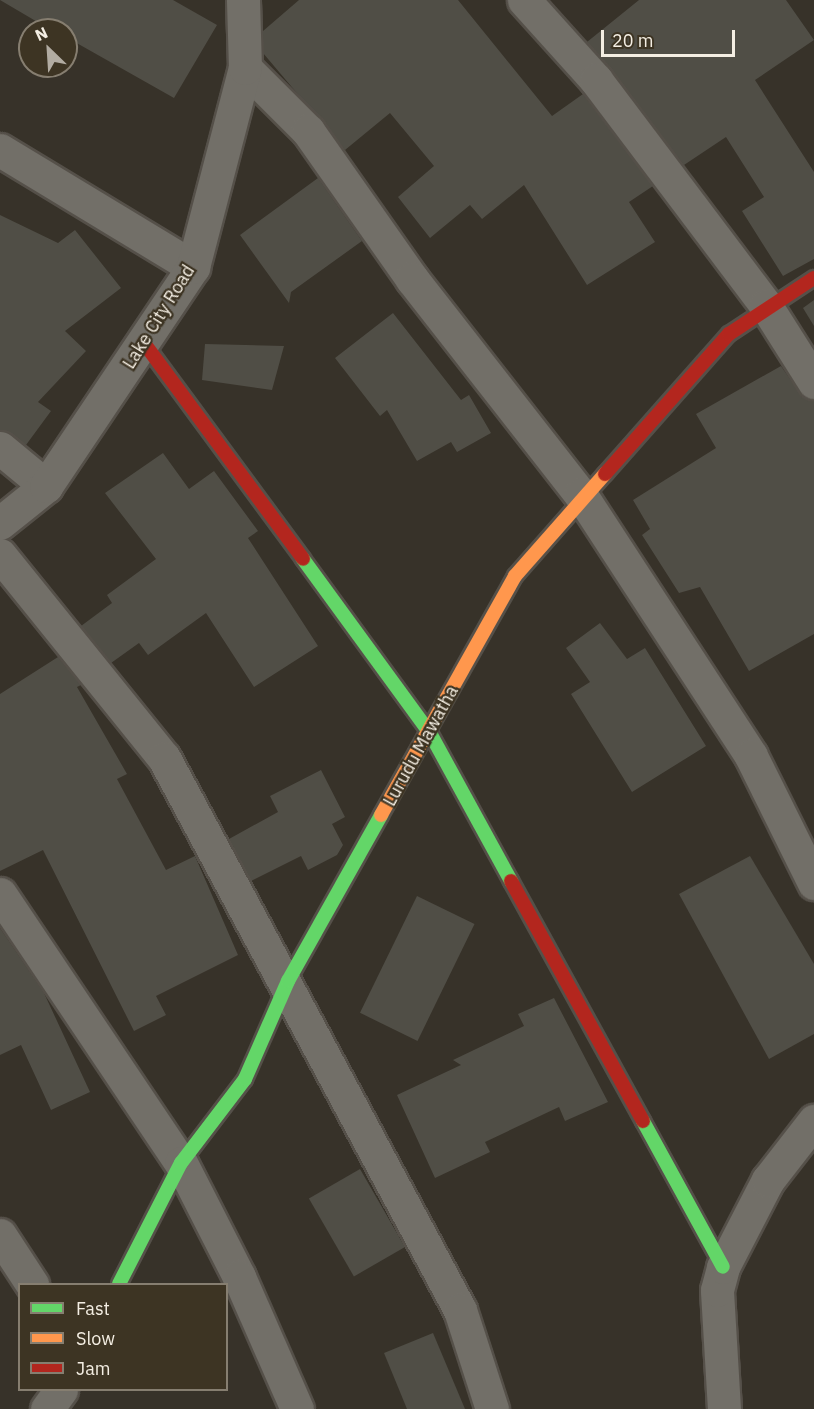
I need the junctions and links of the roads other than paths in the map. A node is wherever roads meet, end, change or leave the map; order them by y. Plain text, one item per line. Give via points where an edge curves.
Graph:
1 (243, 0) edge
2 (524, 0) edge
3 (245, 68) junction
4 (0, 150) edge
5 (193, 267) junction
6 (814, 278) edge
7 (766, 306) junction
8 (144, 343) junction
9 (814, 382) edge
10 (0, 448) edge
11 (46, 486) junction
12 (581, 495) junction
13 (0, 523) edge
14 (0, 555) edge
15 (430, 733) junction
16 (814, 883) edge
17 (0, 894) edge
18 (288, 981) junction
19 (814, 1121) edge
20 (181, 1163) junction
21 (0, 1235) edge
22 (723, 1267) junction
23 (31, 1283) edge
24 (120, 1283) edge
25 (60, 1391) edge
26 (47, 1409) edge
27 (297, 1409) edge
28 (492, 1409) edge
29 (724, 1409) edge

1 - 3 street, Lake City Road
2 - 7 street via 596,80
3 - 5 street, Lake City Road
3 - 12 street via 308,131 412,279
4 - 5 street
5 - 8 street, Lake City Road
6 - 7 street, Lurudu Mawatha
7 - 9 street
7 - 12 street, Lurudu Mawatha via 729,333
8 - 11 street, Lake City Road
8 - 15 street
10 - 11 street
11 - 13 street, Lake City Road
12 - 15 street, Lurudu Mawatha via 514,576
12 - 16 street via 750,756
14 - 18 street via 164,758
15 - 18 street, Lurudu Mawatha
15 - 22 street
17 - 20 street
18 - 20 street, Lurudu Mawatha via 244,1079
18 - 28 street via 460,1310
19 - 22 street via 768,1180
20 - 24 street, Lurudu Mawatha
20 - 27 street via 239,1277
21 - 23 street
22 - 29 street via 717,1290
25 - 26 street

